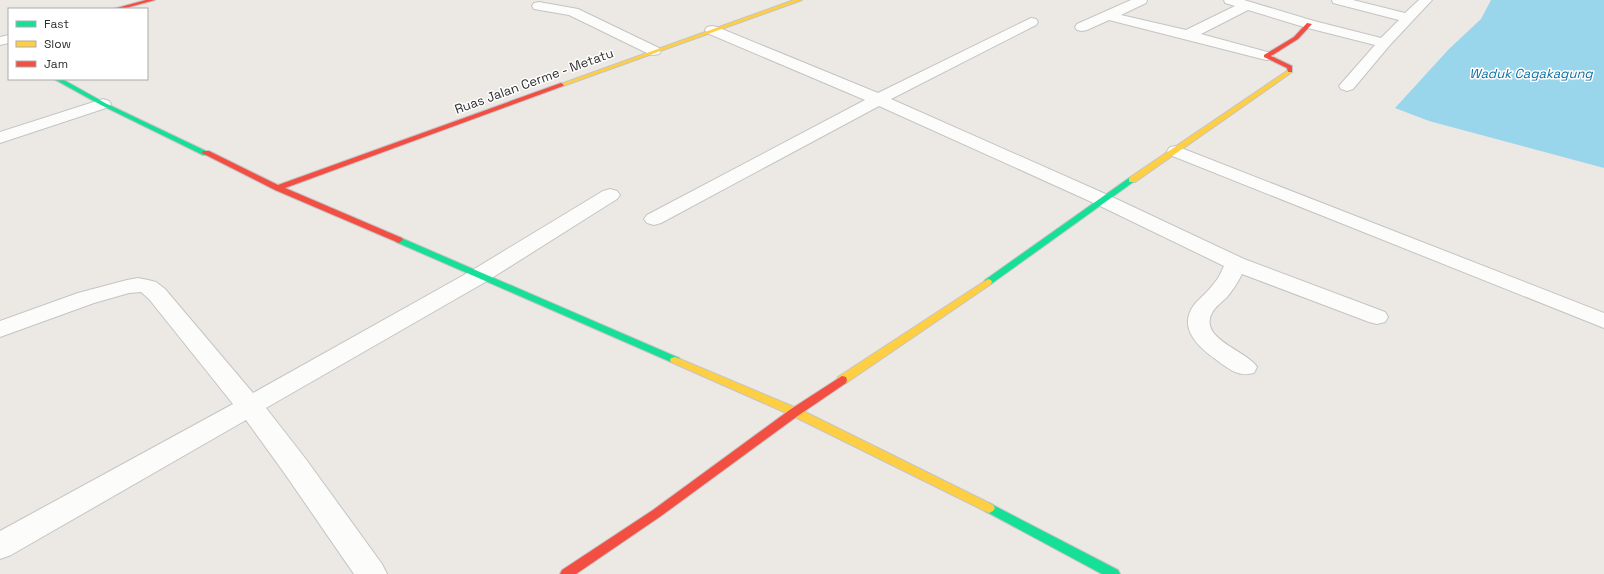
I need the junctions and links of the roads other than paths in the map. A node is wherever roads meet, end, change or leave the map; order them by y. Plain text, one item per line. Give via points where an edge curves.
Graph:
1 (152, 0) edge
2 (799, 0) edge
3 (1140, 0) edge
4 (1230, 0) edge
5 (1338, 0) edge
6 (1426, 0) edge
7 (1247, 5) junction
8 (539, 6) dead end
9 (120, 8) edge
10 (1108, 16) junction
11 (1407, 18) junction
12 (1031, 22) dead end
13 (1309, 24) junction
14 (1082, 27) dead end
15 (712, 30) junction
16 (1188, 35) junction
17 (1384, 43) junction
18 (654, 51) junction
19 (1266, 56) junction
20 (59, 80) edge
21 (1347, 86) dead end
22 (880, 100) junction
23 (103, 104) junction
24 (0, 138) edge
25 (1176, 151) junction
26 (278, 188) junction
27 (610, 195) dead end
28 (1103, 200) junction
29 (654, 219) dead end
30 (1236, 264) junction
31 (479, 276) junction
32 (1377, 317) dead end
33 (1604, 321) edge
34 (0, 329) edge
35 (1246, 367) dead end
36 (250, 406) junction
37 (795, 412) junction
38 (0, 546) edge
39 (371, 574) edge
40 (566, 574) edge
41 (1114, 574) edge

1 - 9 main road
2 - 15 main road, Ruas Jalan Cerme - Metatu
3 - 10 street
4 - 7 street
5 - 11 street
6 - 11 street
7 - 13 street
7 - 16 street
8 - 18 street via 573,12
10 - 14 street
10 - 16 street
11 - 17 street
12 - 22 street
13 - 17 street
13 - 19 main road via 1296,38
15 - 18 main road, Ruas Jalan Cerme - Metatu
15 - 22 street
16 - 19 street
17 - 21 street
18 - 26 main road, Ruas Jalan Cerme - Metatu
19 - 25 main road via 1290,67 1290,72
20 - 23 main road
22 - 28 street
22 - 29 street via 830,124
23 - 24 street
23 - 26 main road
25 - 28 main road
25 - 33 street
26 - 31 main road
27 - 31 street
28 - 30 street
28 - 37 main road via 970,295
30 - 32 street
30 - 35 street via 1224,286 1200,313 1199,325 1204,337 1217,351
31 - 36 street
31 - 37 main road
34 - 36 street via 86,298 138,285 148,288 157,294
36 - 38 street
36 - 39 street
37 - 40 main road via 657,513
37 - 41 main road via 1009,518

